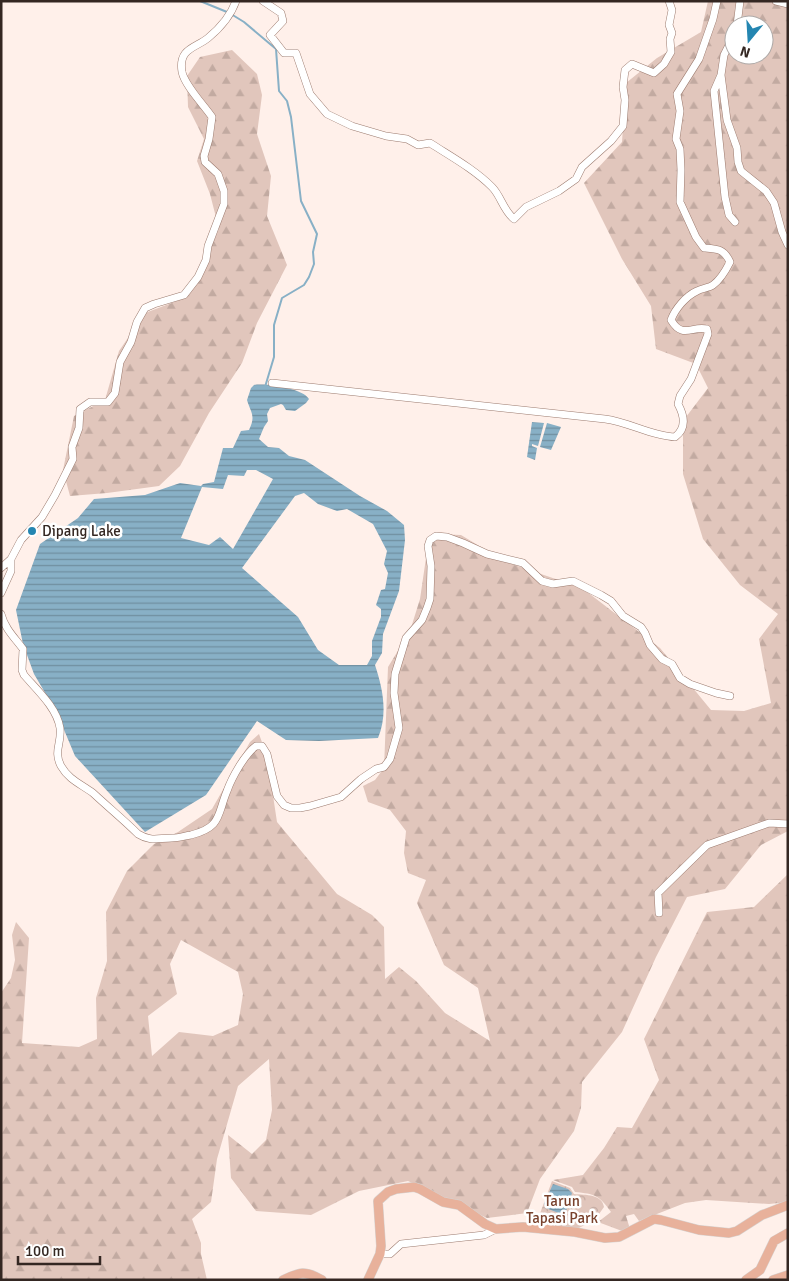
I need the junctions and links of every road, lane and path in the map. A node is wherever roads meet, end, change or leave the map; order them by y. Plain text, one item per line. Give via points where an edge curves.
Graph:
1 (263, 1) edge
2 (668, 1) edge
3 (717, 1) edge
4 (740, 1) edge
5 (776, 1) edge
6 (235, 4) edge
7 (788, 4) edge
8 (739, 15) edge
9 (724, 56) edge
10 (721, 75) junction
11 (735, 222) dead end
12 (788, 245) edge
13 (272, 383) dead end
14 (11, 559) junction
15 (1, 568) edge
16 (1, 593) edge
17 (1, 614) edge
18 (730, 696) dead end
19 (788, 824) edge
20 (659, 913) dead end
21 (788, 1205) edge
22 (496, 1229) junction
23 (788, 1233) edge
24 (380, 1254) junction
25 (788, 1275) edge
26 (283, 1280) edge
27 (322, 1280) edge
28 (368, 1280) edge
29 (746, 1280) edge
30 (773, 1280) edge

1 - 2 street via 281,13 282,21 270,35 284,53 296,53 310,94 327,114 352,126 386,136 407,139 418,145 430,143 493,188 507,213 514,218 526,207 576,179 582,168 623,126 625,70 632,64 654,73 671,52 669,25 672,10
3 - 13 street via 698,59 677,94 680,111 676,139 682,170 680,202 704,248 726,254 730,262 712,286 690,295 671,320 682,331 702,328 707,329 708,334 691,378 680,396 678,404 684,422 680,433 675,437 666,436 620,421
4 - 8 street
5 - 7 street
6 - 14 street via 208,39 189,48 183,58 182,72 212,117 204,162 218,174 224,191 224,204 206,260 184,295 145,308 120,362 115,393 108,402 90,402 80,409 79,428 68,468 42,517 21,540
9 - 10 street
10 - 11 street via 714,91 725,197 729,215
10 - 12 street via 727,120 741,171 766,191 774,203
14 - 15 street
14 - 16 street via 11,571
17 - 18 street via 7,629 23,650 24,675 52,709 60,727 57,752 60,764 78,784 92,792 147,840 203,832 213,824 232,780 249,751 256,746 262,746 267,754 277,796 291,808 341,797 361,779 384,766 390,759 399,728 395,674 406,638 422,620 430,599 428,546 436,536 523,563 542,581 581,584 610,601 623,616 641,627 650,645 672,664 680,678
19 - 20 street via 769,823 707,845 658,892
21 - 22 main road via 729,1233 699,1230 661,1220 613,1238 523,1227
22 - 24 street via 484,1235 401,1244 390,1254
22 - 24 main road via 459,1205 443,1202 420,1189 396,1189 378,1201
23 - 29 main road via 774,1241 760,1270
24 - 28 main road
25 - 30 main road
26 - 27 main road via 299,1272

